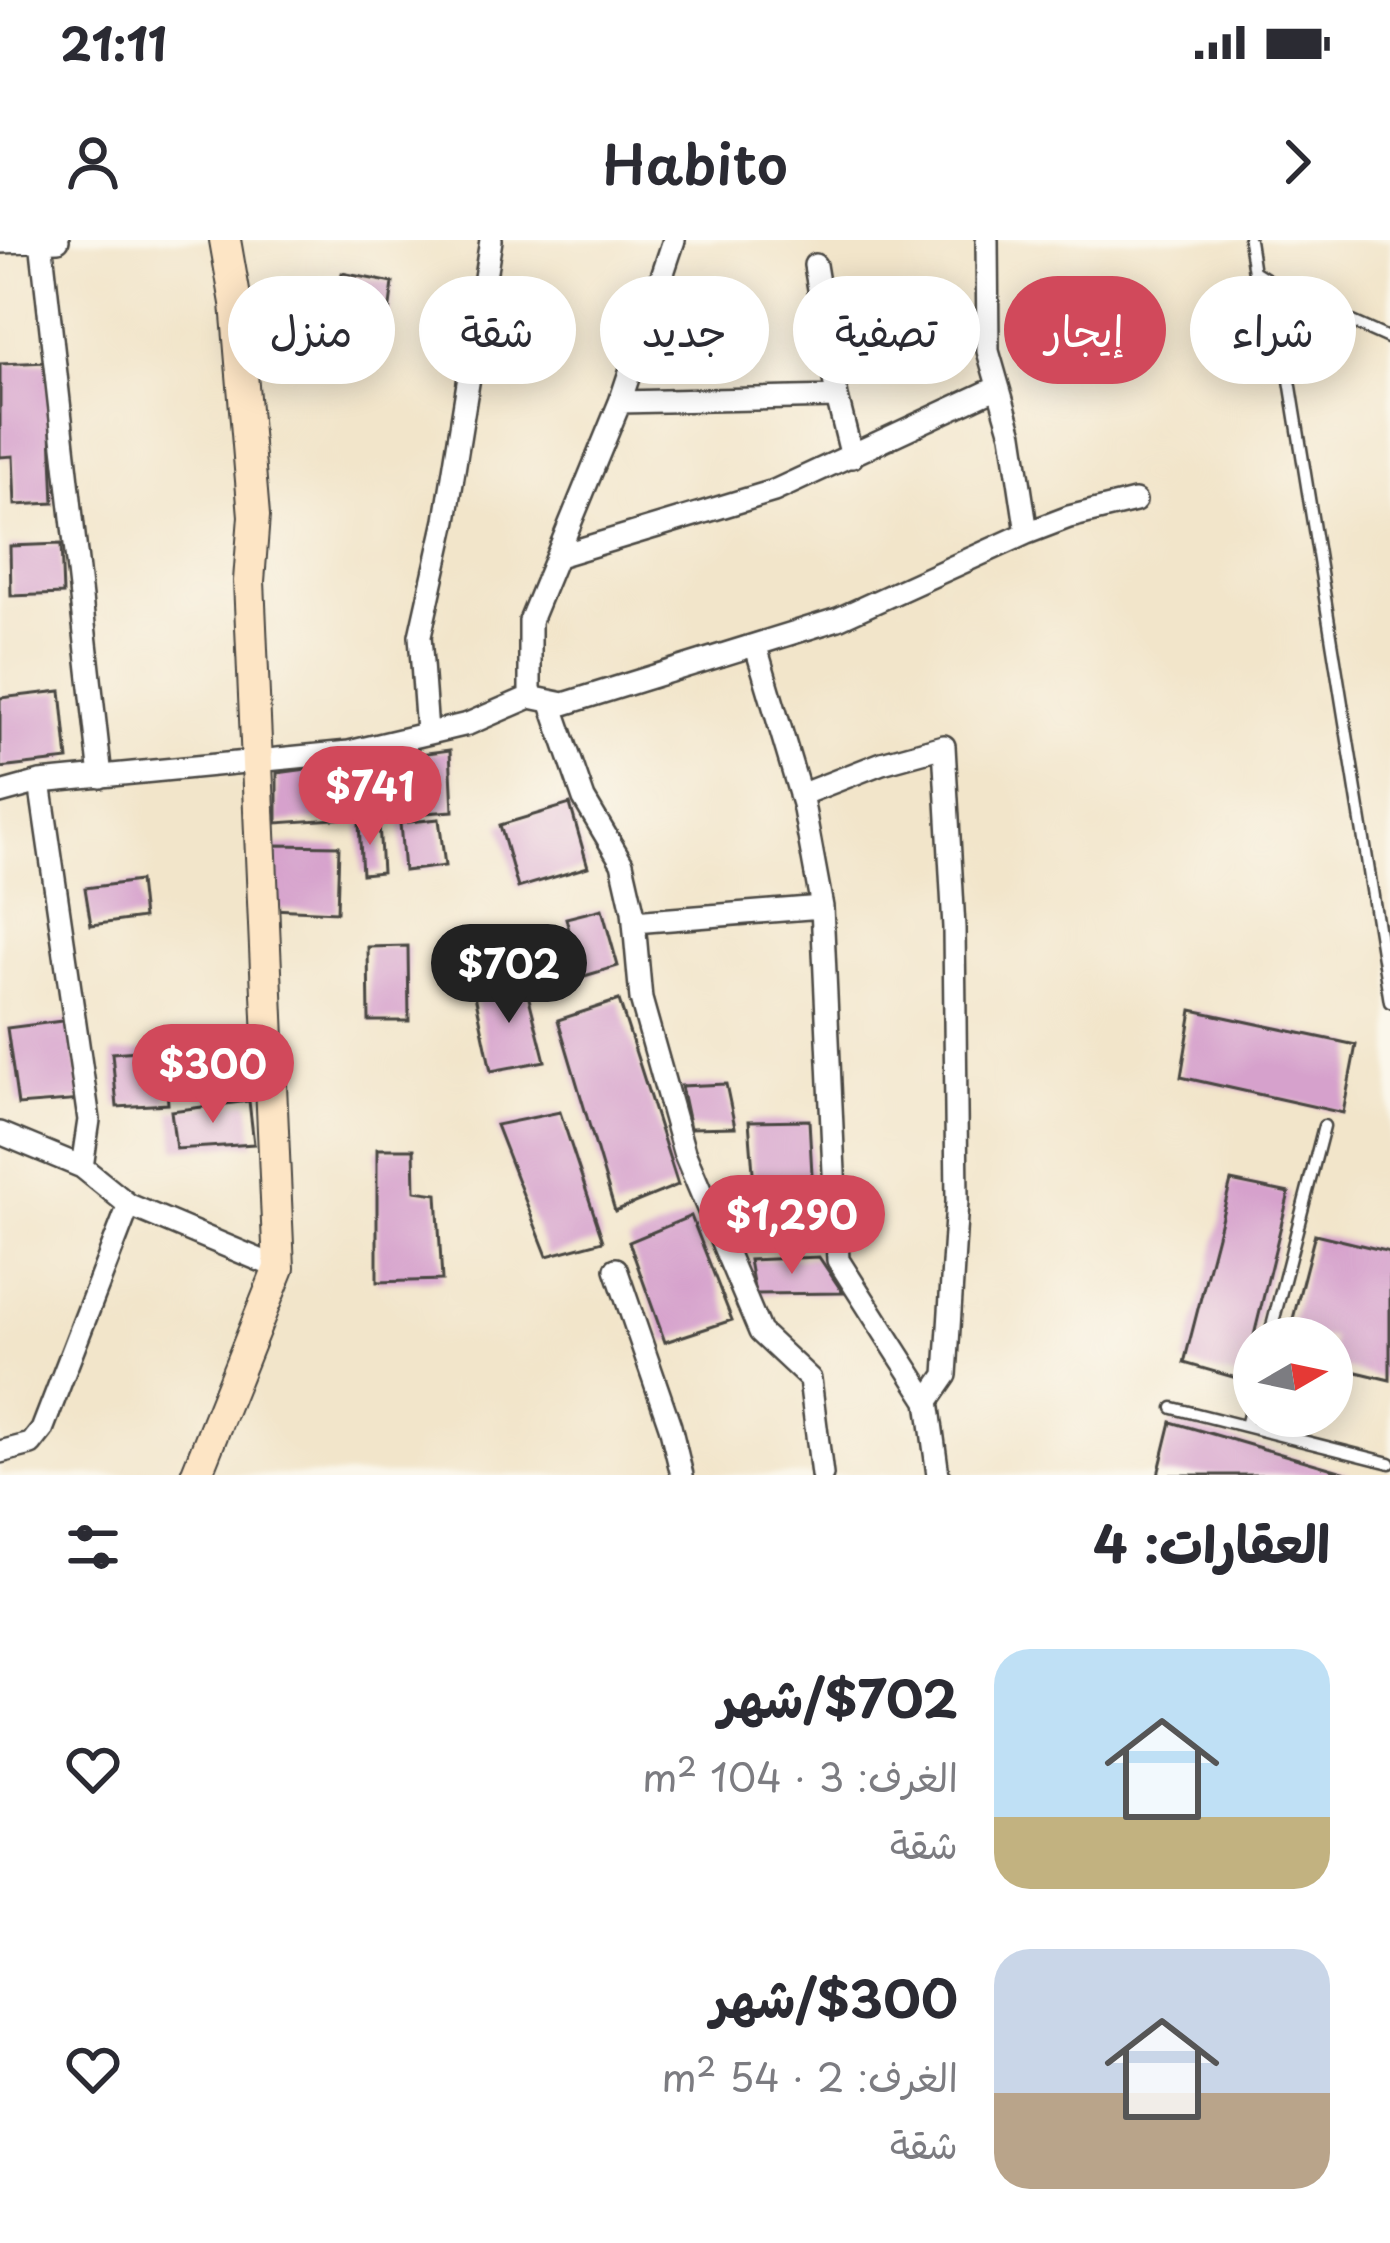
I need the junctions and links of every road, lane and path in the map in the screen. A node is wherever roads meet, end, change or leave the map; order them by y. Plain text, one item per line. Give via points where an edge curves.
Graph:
1 (225, 240) edge
2 (491, 240) edge
3 (674, 240) edge
4 (987, 240) edge
5 (1249, 240) edge
6 (47, 241) edge
7 (0, 242) edge
8 (815, 265) dead end
9 (1254, 272) junction
10 (1390, 339) edge
11 (998, 387) junction
12 (837, 398) junction
13 (620, 402) junction
14 (852, 457) junction
15 (1135, 501) dead end
16 (1027, 533) junction
17 (557, 556) junction
18 (756, 647) junction
19 (540, 699) junction
20 (427, 732) junction
21 (259, 763) junction
22 (101, 777) junction
23 (40, 782) junction
24 (0, 793) edge
25 (800, 795) junction
26 (822, 907) junction
27 (634, 922) junction
28 (1390, 1002) edge
29 (1324, 1126) dead end
30 (0, 1133) edge
31 (82, 1167) junction
32 (129, 1205) junction
33 (278, 1268) junction
34 (616, 1269) dead end
35 (1274, 1317) edge
36 (928, 1401) junction
37 (1173, 1408) dead end
38 (1233, 1423) edge
39 (1290, 1437) edge
40 (0, 1452) edge
41 (1390, 1462) edge
42 (196, 1475) edge
43 (682, 1475) edge
44 (823, 1475) edge
45 (938, 1475) edge

1 - 21 street via 254,516 249,581
2 - 20 street via 420,635
3 - 13 street
4 - 11 street via 988,351
5 - 9 lane
6 - 7 street
6 - 22 street
8 - 12 street
9 - 10 lane
9 - 28 lane via 1284,343
11 - 14 street
11 - 16 street
12 - 13 street
12 - 14 street
13 - 17 street
14 - 17 street via 775,491
15 - 16 street
16 - 18 street via 871,606
17 - 19 street via 530,621
18 - 19 street via 564,704
18 - 25 street
19 - 20 street
19 - 27 street via 622,863
20 - 21 street
21 - 22 street
21 - 33 street
22 - 23 street
23 - 24 street
23 - 31 street via 89,1120
25 - 26 street
25 - 36 street via 944,746 957,1202 946,1375
26 - 27 street
26 - 36 street via 838,1260
27 - 44 street via 641,999 684,1152 760,1332 810,1379
29 - 35 lane
30 - 31 street
31 - 32 street
32 - 33 street
32 - 40 street via 41,1430 32,1444
33 - 42 street
34 - 43 street
36 - 45 street
37 - 38 lane
39 - 41 lane

